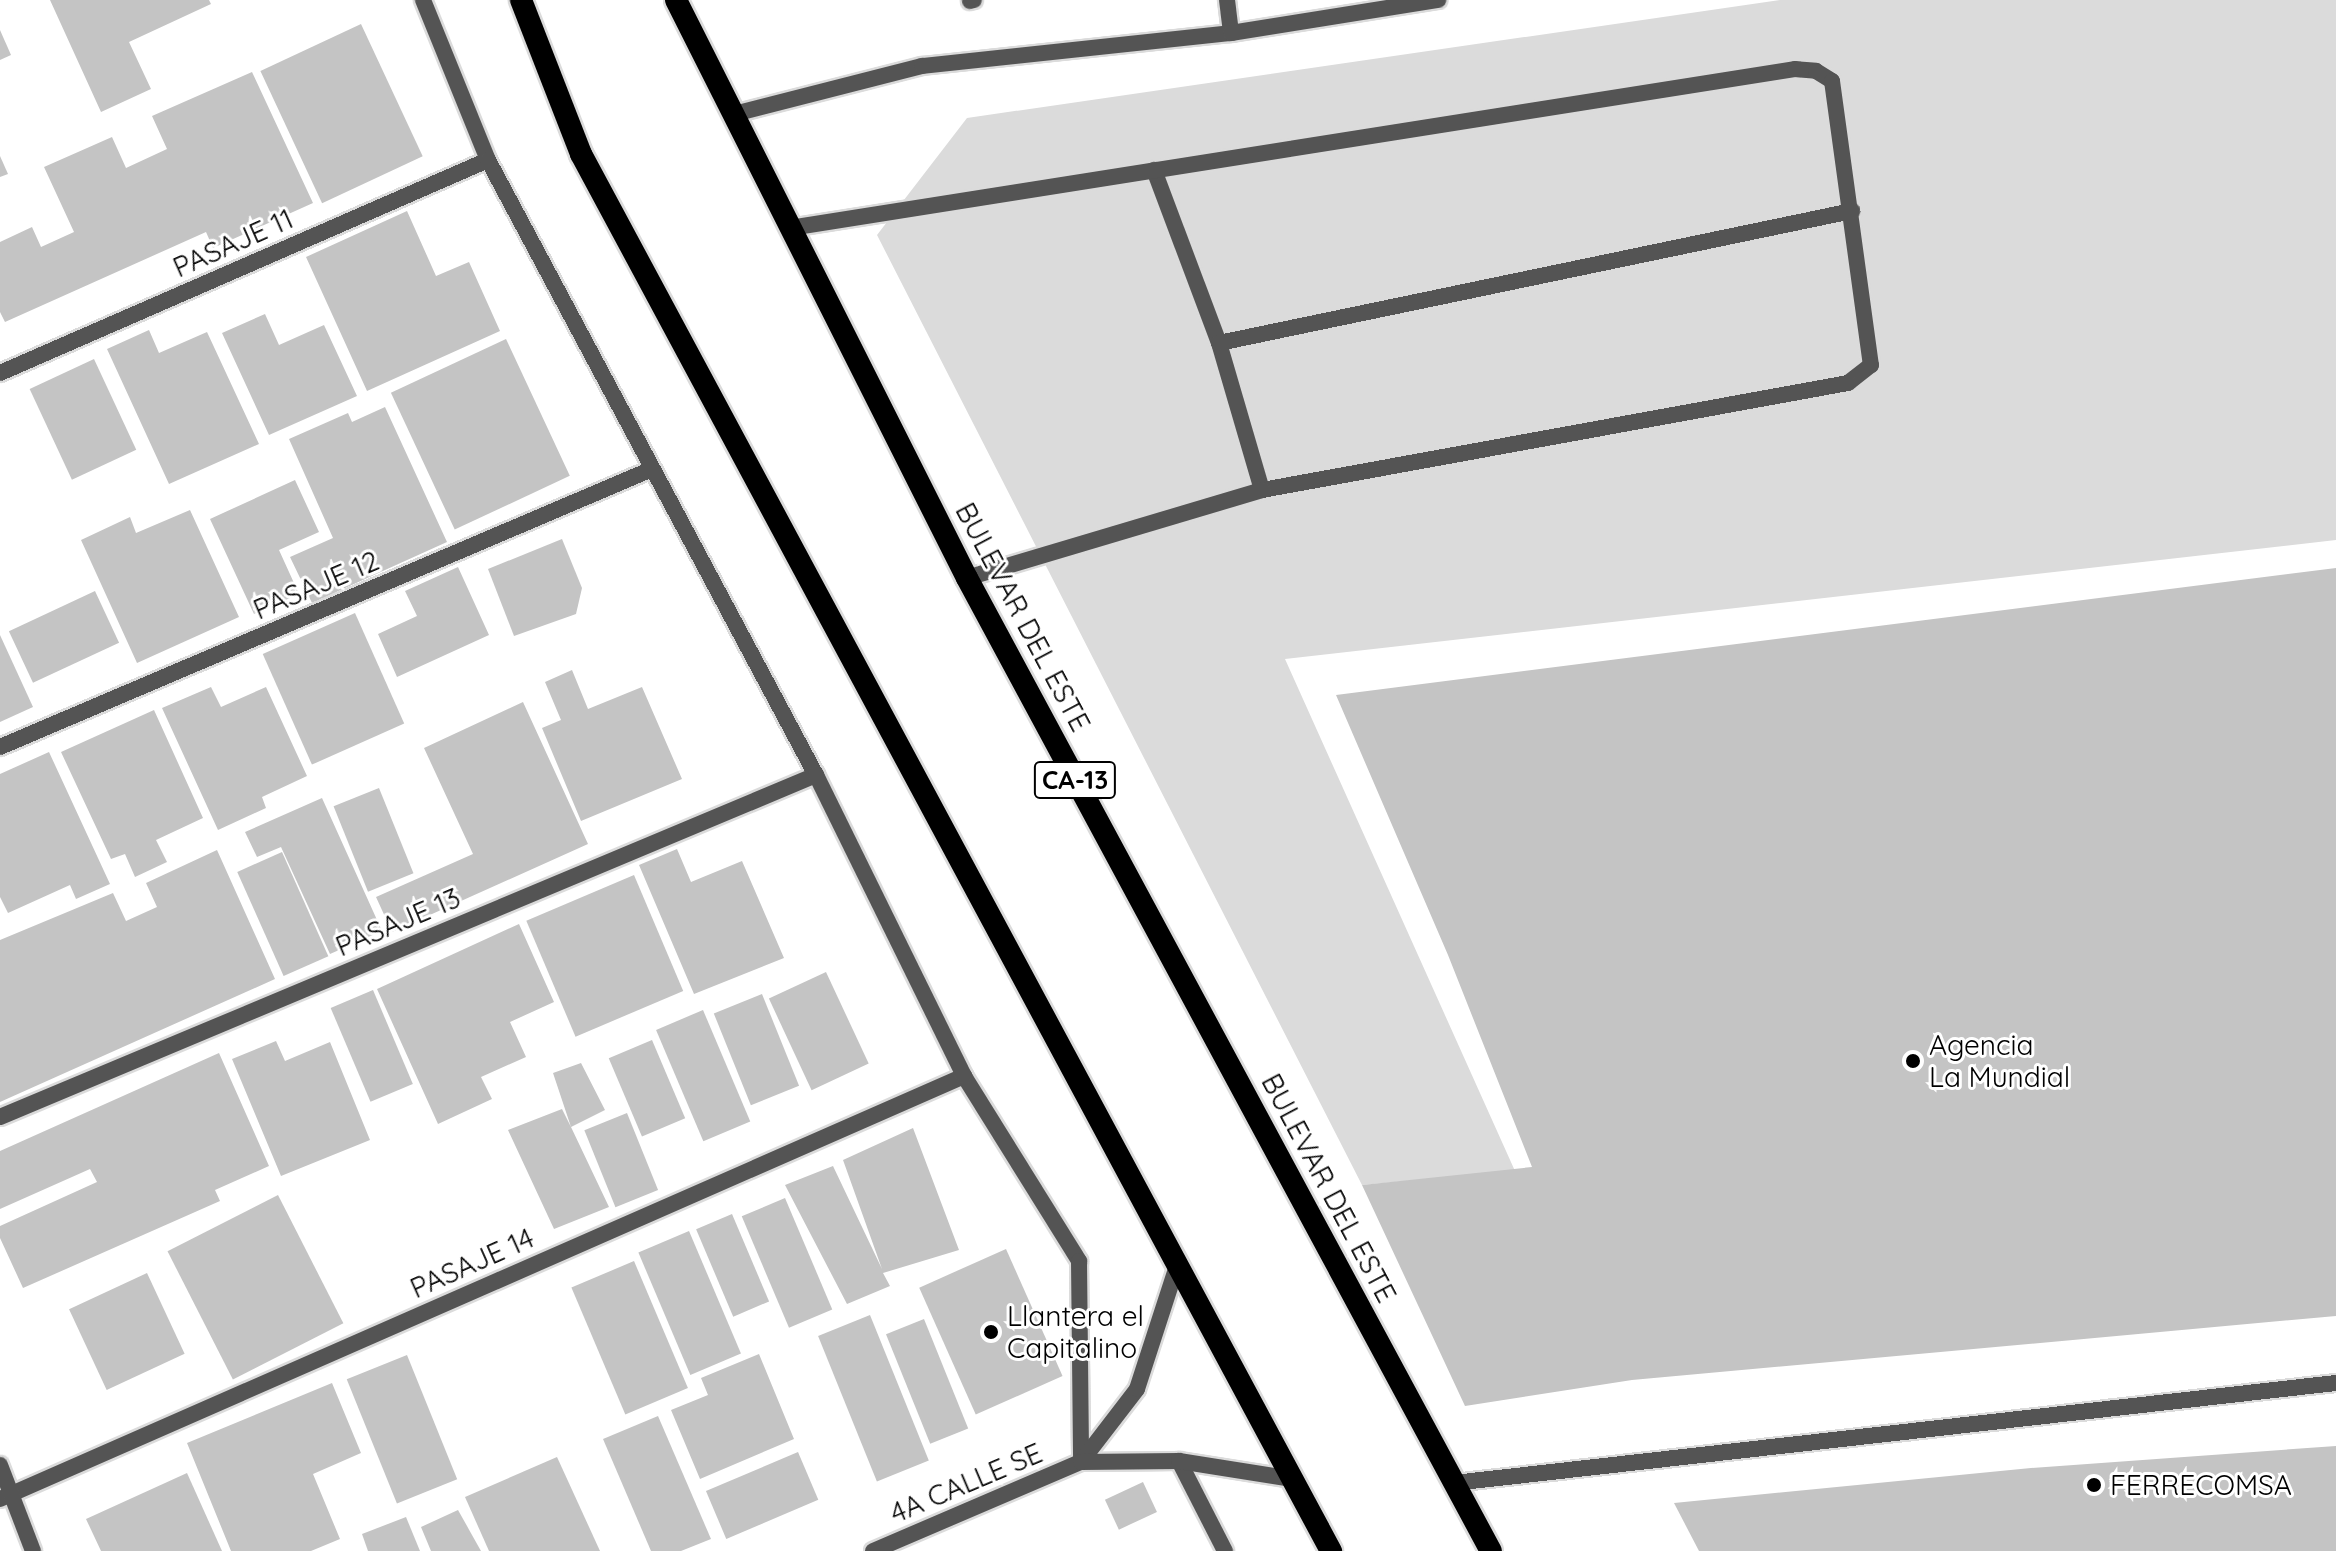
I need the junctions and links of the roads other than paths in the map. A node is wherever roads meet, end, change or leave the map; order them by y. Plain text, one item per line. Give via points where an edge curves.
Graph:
1 (423, 0) edge
2 (521, 0) edge
3 (676, 0) edge
4 (1227, 0) edge
5 (1438, 0) edge
6 (1231, 33) junction
7 (734, 114) junction
8 (488, 160) junction
9 (1154, 170) junction
10 (1852, 211) junction
11 (790, 228) junction
12 (1219, 343) junction
13 (0, 373) edge
14 (652, 469) junction
15 (1262, 490) junction
16 (967, 578) junction
17 (0, 747) edge
18 (816, 775) junction
19 (964, 1076) junction
20 (0, 1117) edge
21 (1178, 1263) junction
22 (2336, 1383) edge
23 (1179, 1461) junction
24 (1081, 1462) junction
25 (0, 1465) edge
26 (1293, 1479) junction
27 (1454, 1483) junction
28 (6, 1496) edge
29 (33, 1551) edge
30 (873, 1551) edge
31 (1225, 1551) edge
32 (1331, 1551) edge
33 (1491, 1551) edge

1 - 8 street
2 - 21 highway via 581,154
3 - 7 highway, BULEVAR DEL ESTE / CA-13
4 - 6 street
5 - 6 street
6 - 7 street via 922,66
7 - 11 highway, BULEVAR DEL ESTE / CA-13
8 - 13 street, PASAJE 11
8 - 14 street
9 - 10 street via 1795,69 1816,71 1832,81
9 - 11 street
9 - 12 street
10 - 12 street
10 - 15 street via 1871,365 1848,383
11 - 16 highway, BULEVAR DEL ESTE / CA-13
12 - 15 street
14 - 17 street, PASAJE 12
14 - 18 street
15 - 16 street
16 - 27 highway, BULEVAR DEL ESTE / CA-13
18 - 19 street
18 - 20 street, PASAJE 13
19 - 24 street via 1079,1261
19 - 28 street, PASAJE 14
21 - 24 street via 1137,1389
21 - 26 highway
22 - 27 street
23 - 24 street
23 - 26 street
23 - 31 street
24 - 30 street, 4A CALLE SE
25 - 28 street
26 - 32 highway
27 - 33 highway, BULEVAR DEL ESTE / CA-13
28 - 29 street

